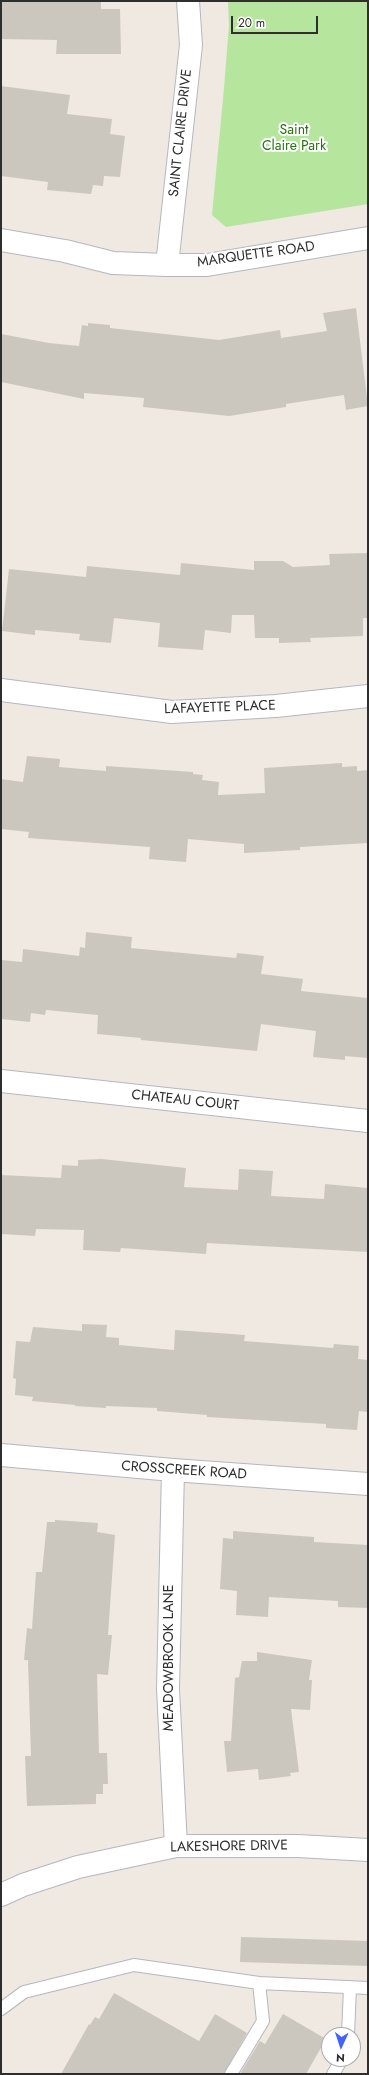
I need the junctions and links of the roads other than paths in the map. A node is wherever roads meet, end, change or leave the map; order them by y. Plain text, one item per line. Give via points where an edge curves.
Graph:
1 (188, 1) edge
2 (368, 238) edge
3 (1, 240) edge
4 (167, 265) junction
5 (1, 690) edge
6 (368, 696) edge
7 (1, 1081) edge
8 (368, 1120) edge
9 (1, 1455) edge
10 (173, 1470) junction
11 (368, 1484) edge
12 (176, 1846) junction
13 (368, 1850) edge
14 (1, 1895) edge
15 (259, 1983) junction
16 (350, 1987) junction
17 (368, 1988) edge
18 (1, 2009) edge
19 (348, 2027) edge
20 (231, 2074) edge

1 - 4 street, SAINT CLAIRE DRIVE via 191,45
2 - 4 street, MARQUETTE ROAD via 207,265
3 - 4 street, MARQUETTE ROAD via 65,251 113,263
5 - 6 street, LAFAYETTE PLACE via 172,712 276,706
7 - 8 street, CHATEAU COURT
9 - 10 street, CROSSCREEK ROAD
10 - 11 street, CROSSCREEK ROAD
10 - 12 street, MEADOWBROOK LANE via 168,1682
12 - 13 street, LAKESHORE DRIVE via 298,1846
12 - 14 street, LAKESHORE DRIVE via 78,1867
15 - 16 lane
15 - 18 lane via 134,1965 24,1992
15 - 20 lane via 263,2021
16 - 17 lane
16 - 19 lane

